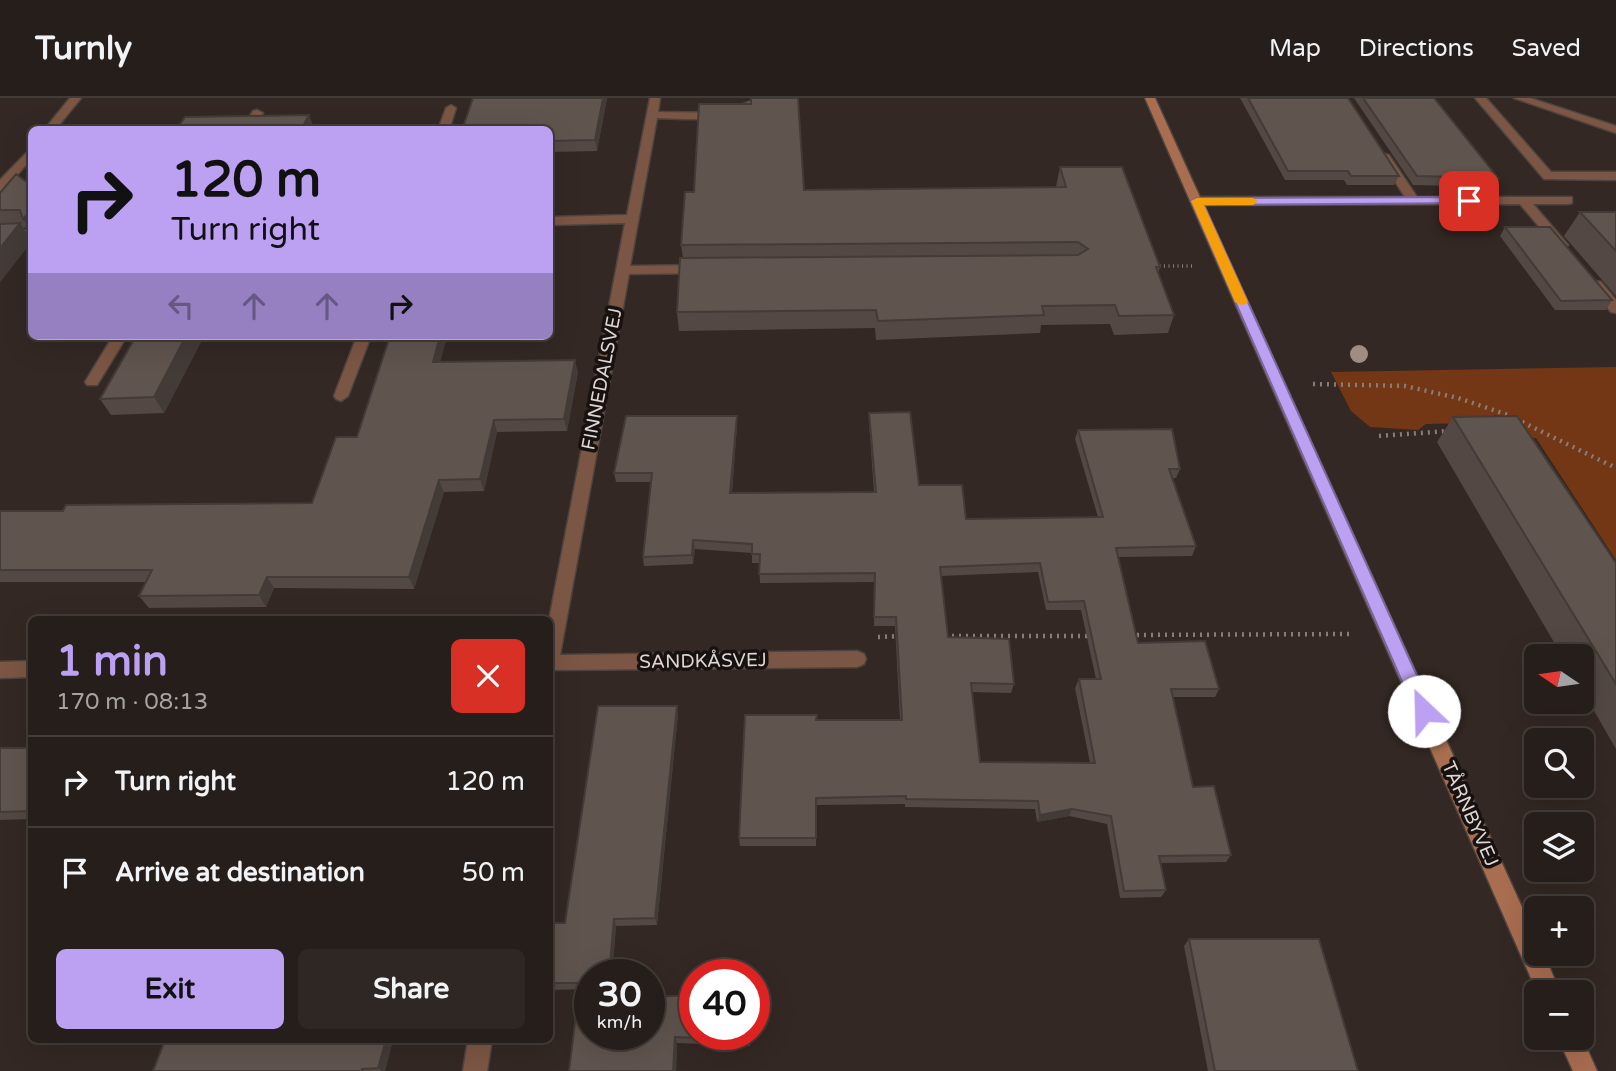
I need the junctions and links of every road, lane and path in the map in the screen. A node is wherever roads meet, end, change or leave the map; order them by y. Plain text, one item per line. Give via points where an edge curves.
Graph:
1 (76, 98) edge
2 (655, 98) edge
3 (762, 98) edge
4 (1150, 98) edge
5 (1480, 98) edge
6 (1519, 98) edge
7 (451, 108) dead end
8 (257, 113) edge
9 (653, 115) junction
10 (52, 126) edge
11 (249, 126) edge
12 (444, 126) edge
13 (1616, 130) edge
14 (1377, 144) edge
15 (28, 155) edge
16 (1616, 176) edge
17 (0, 187) edge
18 (1568, 200) dead end
19 (1197, 201) junction
20 (1414, 201) junction
21 (1523, 201) junction
22 (632, 219) junction
23 (553, 221) edge
24 (28, 234) edge
25 (0, 235) edge
26 (1573, 257) edge
27 (1225, 266) junction
28 (1142, 267) edge
29 (718, 269) edge
30 (623, 270) junction
31 (1590, 278) edge
32 (1616, 309) edge
33 (118, 340) edge
34 (362, 340) edge
35 (92, 382) dead end
36 (1278, 383) junction
37 (341, 396) dead end
38 (1511, 416) junction
39 (1501, 421) edge
40 (1454, 430) edge
41 (1379, 436) dead end
42 (1616, 467) edge
43 (1390, 634) junction
44 (1125, 635) edge
45 (902, 636) edge
46 (943, 636) edge
47 (1097, 636) edge
48 (553, 646) edge
49 (857, 659) joint
50 (553, 662) edge
51 (28, 669) edge
52 (0, 670) edge
53 (1544, 980) edge
54 (480, 1043) edge
55 (1575, 1050) edge
56 (475, 1071) edge
57 (1585, 1071) edge

1 - 10 street
2 - 9 street, FINNEDALSVEJ
3 - 9 street via 730,115
4 - 19 street, TÅRNBYVEJ
5 - 16 street via 1548,176
6 - 13 street
7 - 12 street
8 - 11 street
9 - 22 street, FINNEDALSVEJ
14 - 20 street
15 - 17 street
18 - 21 street
19 - 20 street
19 - 27 street, TÅRNBYVEJ
20 - 21 street
21 - 26 street
22 - 23 street
22 - 30 street, FINNEDALSVEJ
24 - 25 street
27 - 28 path
27 - 36 street, TÅRNBYVEJ
29 - 30 street
30 - 48 street, FINNEDALSVEJ
31 - 32 street
33 - 35 street
34 - 37 street
36 - 38 path via 1405,386
36 - 43 street, TÅRNBYVEJ
38 - 39 path
38 - 42 path
40 - 41 path
43 - 44 path
43 - 53 street, TÅRNBYVEJ
45 - 49 path via 874,637
46 - 47 path
49 - 50 street, SANDKÅSVEJ
51 - 52 street
54 - 56 street
55 - 57 street

